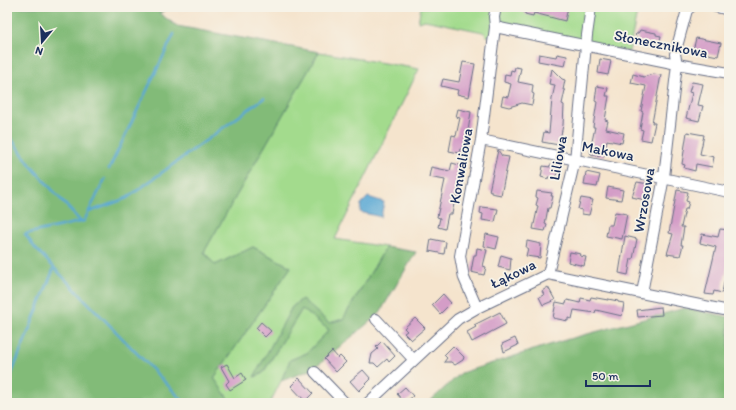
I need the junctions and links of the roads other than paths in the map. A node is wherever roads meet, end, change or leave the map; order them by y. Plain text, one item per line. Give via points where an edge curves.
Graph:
1 (496, 7) edge
2 (592, 7) edge
3 (691, 7) edge
4 (716, 7) edge
5 (729, 10) edge
6 (495, 27) junction
7 (587, 45) junction
8 (677, 64) junction
9 (729, 73) edge
10 (481, 140) junction
11 (575, 160) junction
12 (664, 177) junction
13 (729, 192) edge
14 (548, 274) junction
15 (642, 293) junction
16 (477, 308) junction
17 (729, 311) edge
18 (376, 319) dead end
19 (414, 360) junction
20 (315, 372) dead end
21 (346, 403) edge
22 (368, 403) edge

1 - 6 street
2 - 7 street via 586,34
3 - 8 street, Wrzosowa via 682,22 675,54
4 - 5 street
6 - 7 street, Słonecznikowa
6 - 10 street, Konwaliowa
7 - 8 street, Słonecznikowa
7 - 11 street, Liliowa
8 - 9 street, Słonecznikowa
8 - 12 street, Wrzosowa
10 - 11 street, Makowa
10 - 16 street, Konwaliowa via 460,256 464,278
11 - 12 street, Makowa
11 - 14 street, Liliowa
12 - 13 street, Makowa
12 - 15 street, Wrzosowa
14 - 15 street, Łąkowa
14 - 16 street, Łąkowa
15 - 17 street, Łąkowa
16 - 19 street, Łąkowa via 458,319
18 - 19 street
19 - 22 street, Łąkowa
20 - 21 street

